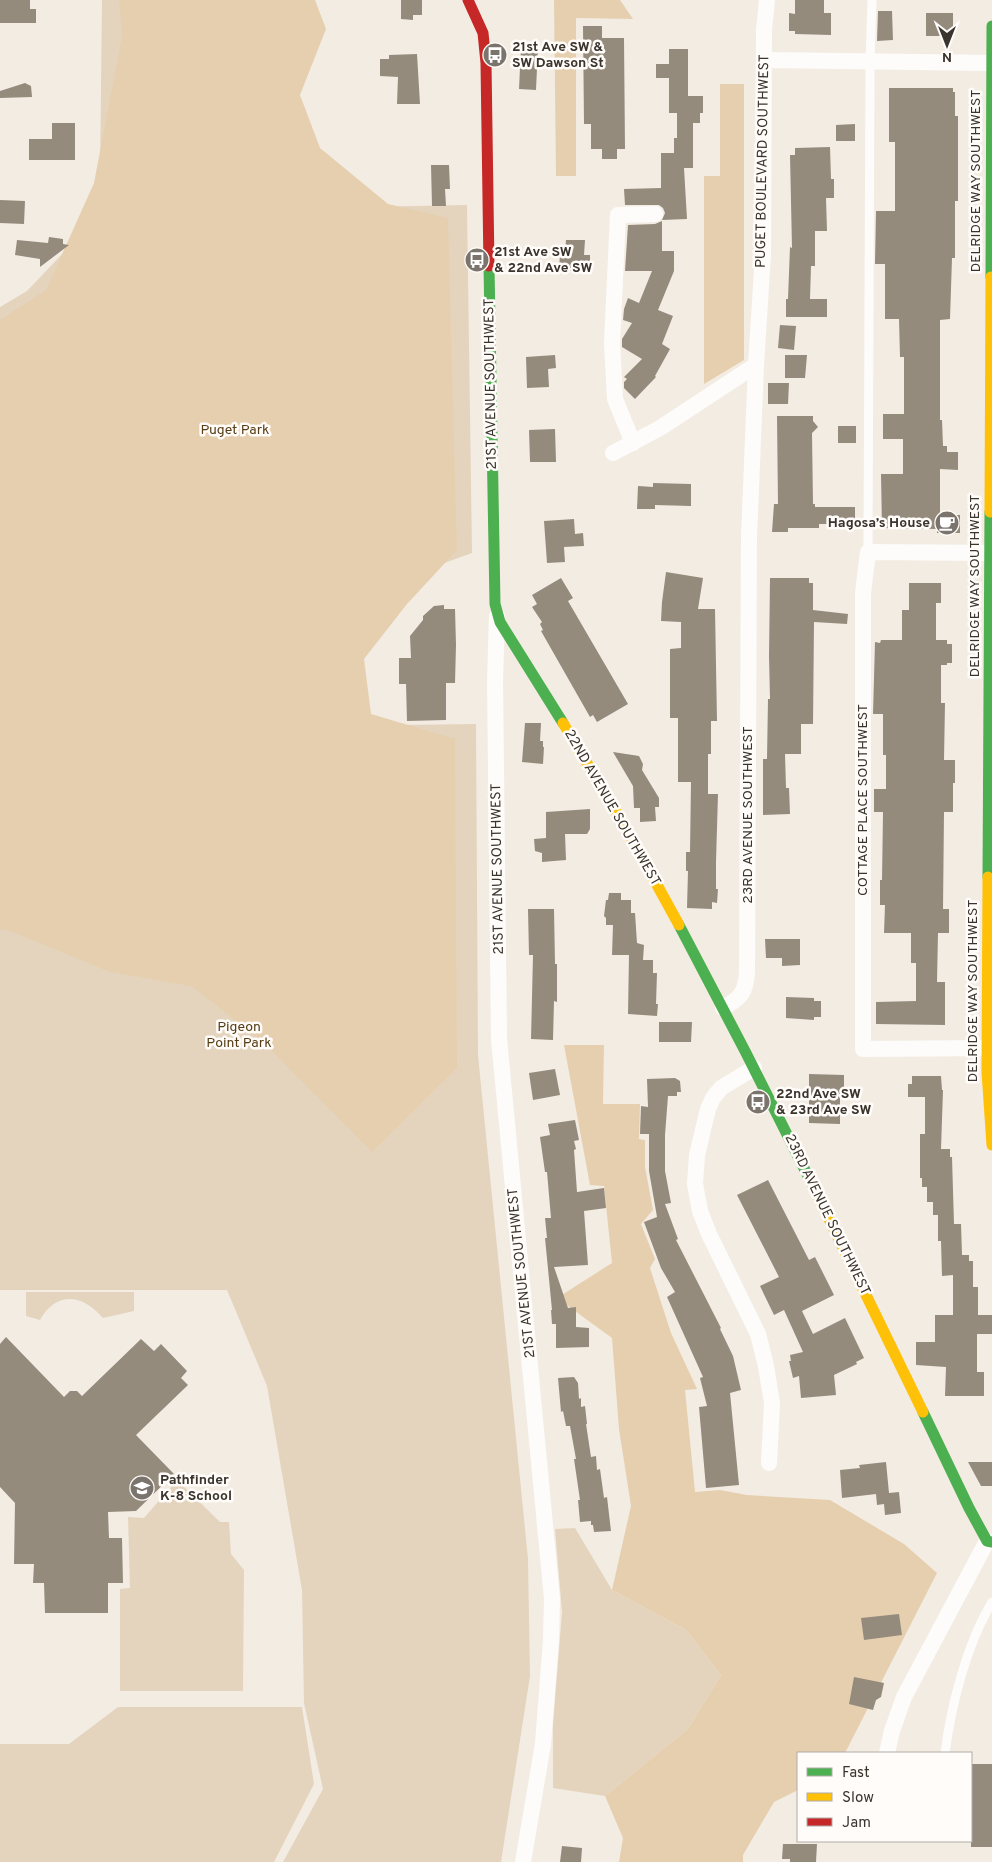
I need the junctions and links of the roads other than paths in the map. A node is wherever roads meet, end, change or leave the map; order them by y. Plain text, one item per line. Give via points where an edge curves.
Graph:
1 (468, 0) edge
2 (767, 0) edge
3 (872, 0) edge
4 (992, 26) edge
5 (764, 60) junction
6 (870, 61) junction
7 (992, 62) edge
8 (992, 124) edge
9 (655, 214) dead end
10 (758, 322) joint
11 (756, 365) junction
12 (633, 442) junction
13 (613, 453) dead end
14 (868, 552) junction
15 (991, 553) edge
16 (497, 612) junction
17 (521, 656) junction
18 (495, 682) junction
19 (990, 899) edge
20 (723, 1008) junction
21 (989, 1048) edge
22 (754, 1068) junction
23 (992, 1145) edge
24 (769, 1463) dead end
25 (990, 1541) edge
26 (992, 1602) edge
27 (887, 1752) edge
28 (945, 1752) edge
29 (524, 1862) edge

1 - 16 street, 21ST AVENUE SOUTHWEST via 483,33 486,63
2 - 5 street, PUGET BOULEVARD SOUTHWEST
3 - 6 lane
4 - 7 street, DELRIDGE WAY SOUTHWEST
5 - 6 street
5 - 10 street, PUGET BOULEVARD SOUTHWEST via 763,254
6 - 7 street
6 - 14 lane
7 - 8 street, DELRIDGE WAY SOUTHWEST
8 - 15 street, DELRIDGE WAY SOUTHWEST
9 - 12 street via 618,215 612,343 615,399
10 - 11 street, 23RD AVENUE SOUTHWEST
11 - 12 street
11 - 20 street, 23RD AVENUE SOUTHWEST via 749,536 746,982 738,1000
12 - 13 street
14 - 15 street
14 - 21 street, COTTAGE PLACE SOUTHWEST via 863,594 863,1049
15 - 19 street, DELRIDGE WAY SOUTHWEST
16 - 17 street, 22ND AVENUE SOUTHWEST
16 - 18 street, 21ST AVENUE SOUTHWEST
17 - 18 street via 506,666
17 - 20 street, 22ND AVENUE SOUTHWEST via 615,809
18 - 29 street, 21ST AVENUE SOUTHWEST via 499,1039 552,1599 543,1744
19 - 21 street, DELRIDGE WAY SOUTHWEST
20 - 22 street, 23RD AVENUE SOUTHWEST
21 - 23 street, DELRIDGE WAY SOUTHWEST
22 - 24 street via 721,1088 713,1098 697,1156 695,1184 709,1234 758,1334 772,1402
22 - 25 street, 23RD AVENUE SOUTHWEST via 969,1508
25 - 27 street, 23RD AVENUE SOUTHWEST via 904,1697
26 - 28 lane via 963,1672

